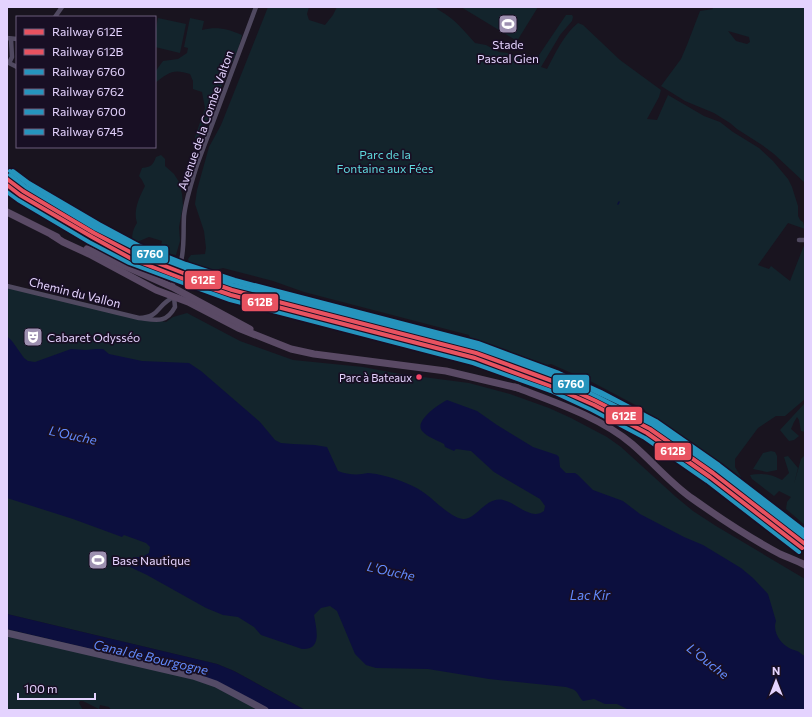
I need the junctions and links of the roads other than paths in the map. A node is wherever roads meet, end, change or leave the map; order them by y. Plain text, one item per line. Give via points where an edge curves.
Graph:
1 (62, 7) edge
2 (256, 7) edge
3 (56, 16) edge
4 (9, 38) edge
5 (8, 63) edge
6 (7, 212) edge
7 (52, 235) junction
8 (799, 240) dead end
9 (805, 240) edge
10 (104, 262) junction
11 (180, 266) tunnel mouth
12 (176, 275) tunnel mouth
13 (7, 286) edge
14 (172, 287) junction
15 (174, 297) junction
16 (197, 301) junction
17 (139, 318) junction
18 (266, 339) junction
19 (385, 362) junction
20 (433, 364) junction
21 (397, 365) junction
22 (518, 388) junction
23 (793, 561) junction
24 (805, 565) edge
25 (805, 570) edge
26 (7, 633) edge
27 (265, 710) edge

1 - 3 street
2 - 11 street, Avenue de la Combe Valton via 191,184 184,217 184,242
4 - 5 street via 12,57
6 - 7 main road
7 - 10 main road
7 - 14 main road
8 - 9 street
10 - 14 main road via 166,288
10 - 15 main road
12 - 14 street
13 - 17 street, Chemin du Vallon
14 - 15 main road
14 - 16 main road
15 - 16 main road via 182,296
15 - 17 street via 166,301 155,314
15 - 17 street, Chemin du Vallon via 176,306 166,318
15 - 18 main road
16 - 18 main road
18 - 19 main road via 301,352
19 - 20 main road via 392,360
19 - 21 main road
20 - 21 main road
20 - 22 main road via 499,380
21 - 22 main road via 459,373
22 - 23 main road via 563,405 612,430 632,444 690,498 717,517
23 - 24 main road
23 - 25 main road
26 - 27 street via 193,676 216,684

